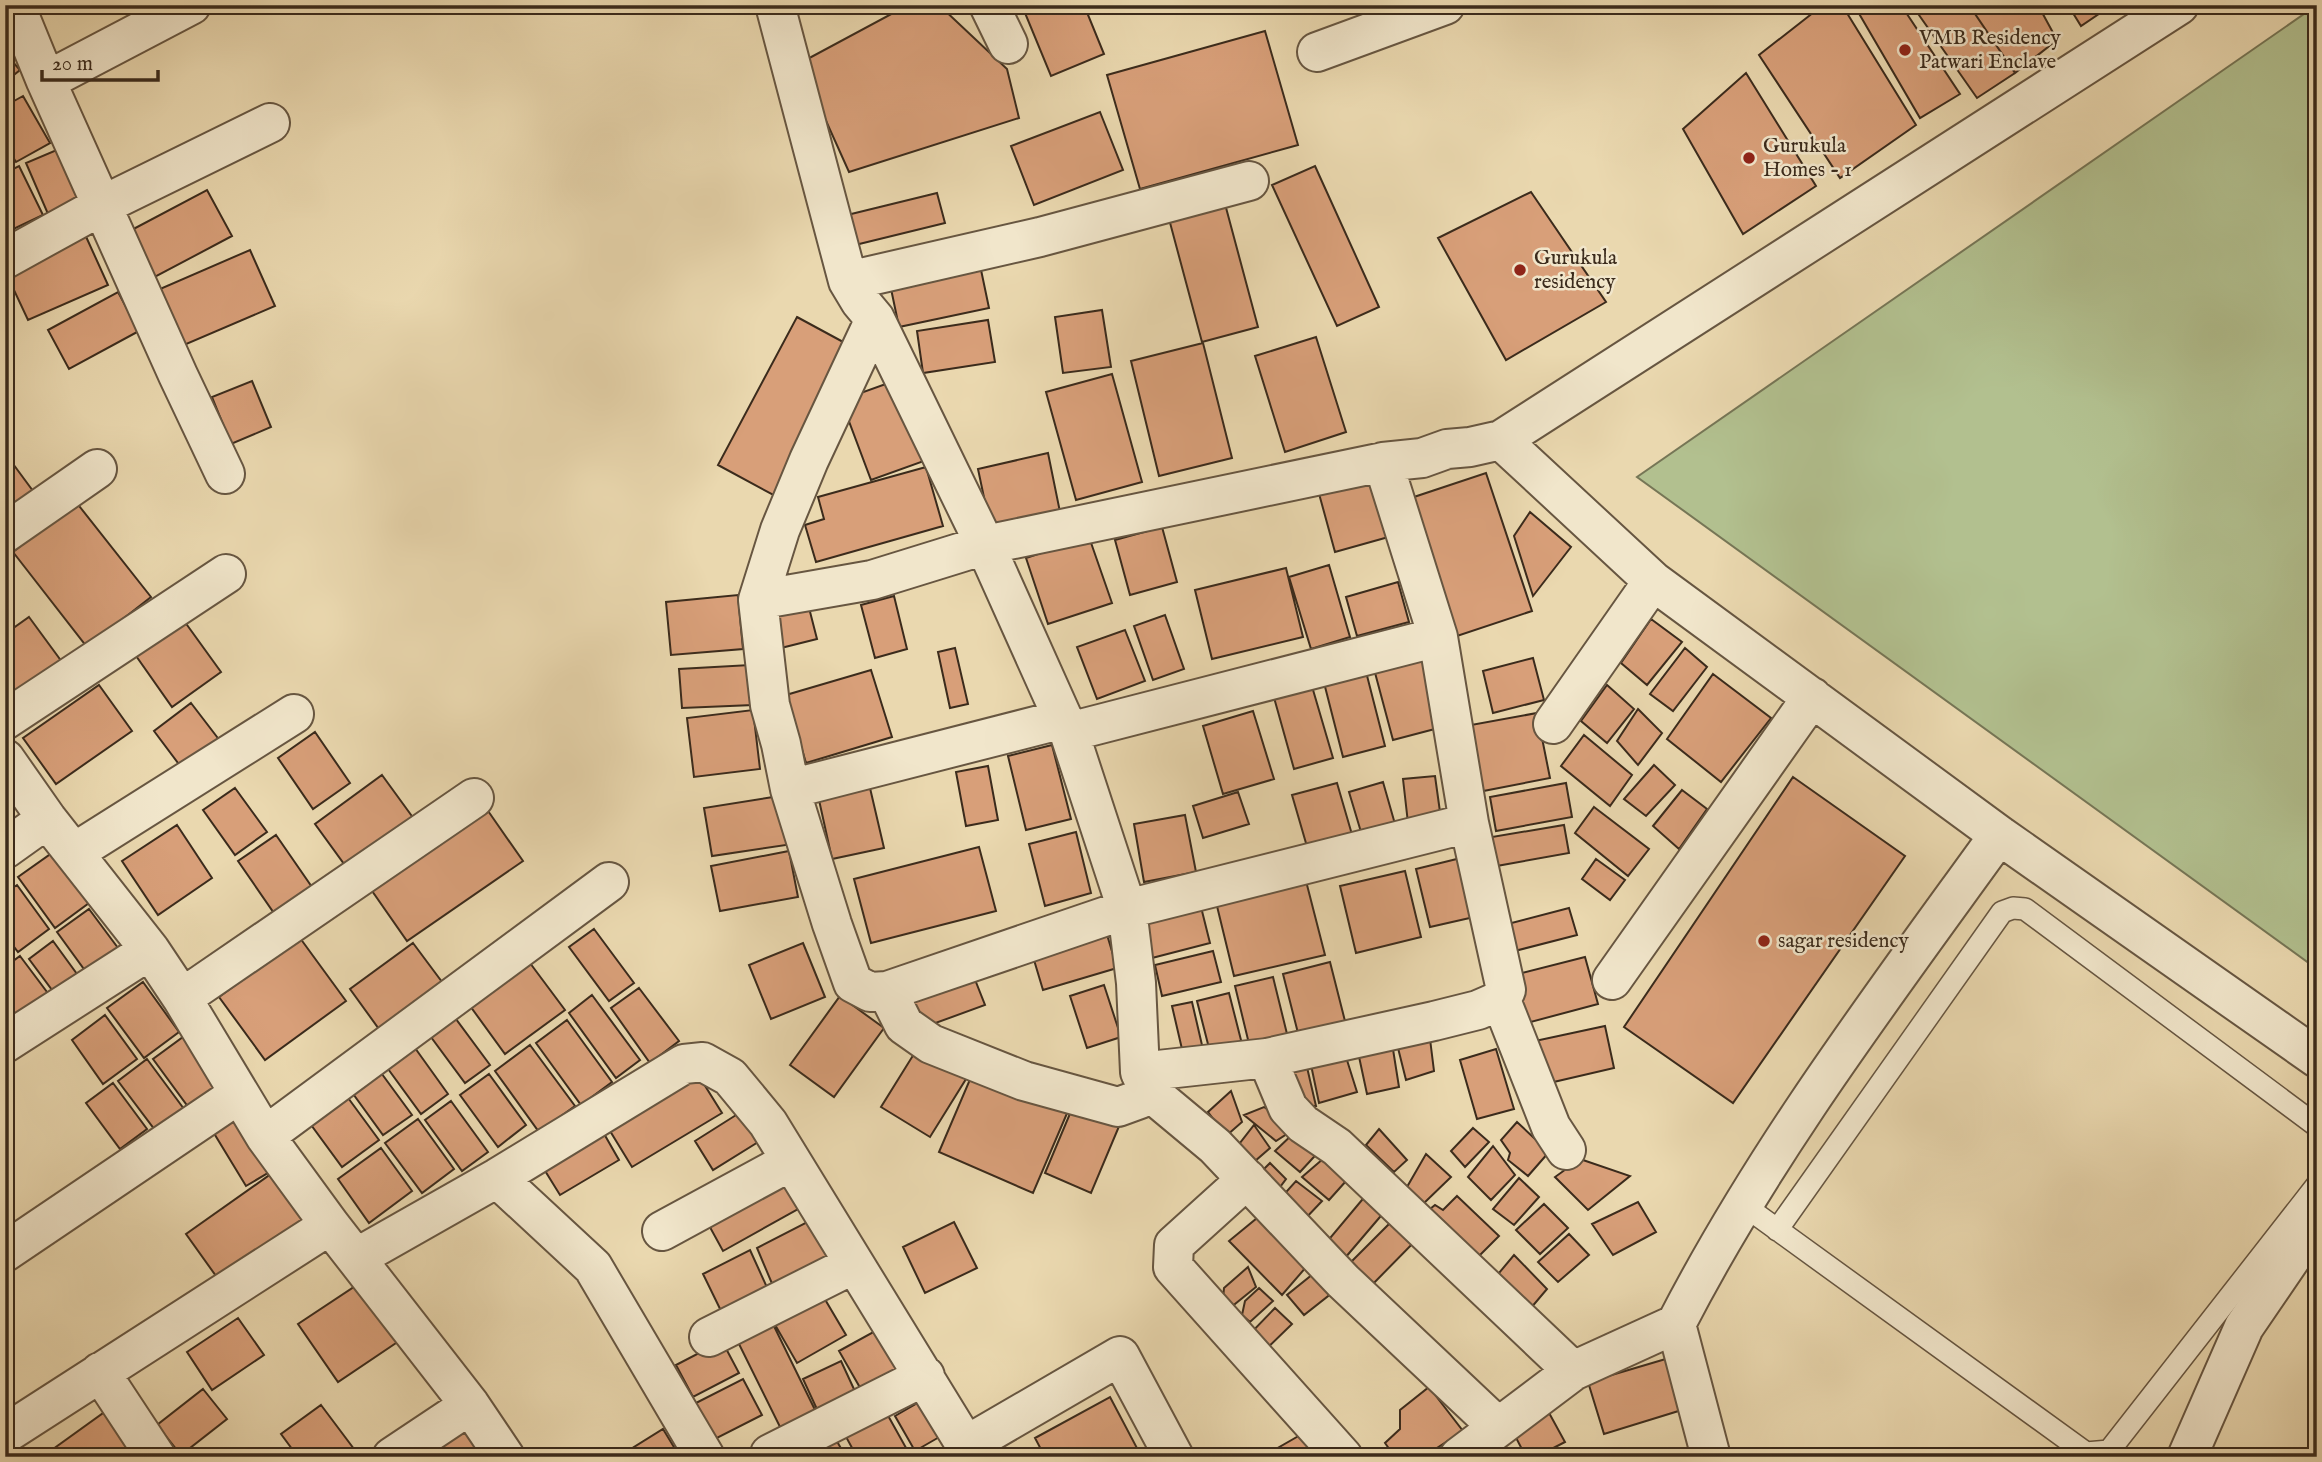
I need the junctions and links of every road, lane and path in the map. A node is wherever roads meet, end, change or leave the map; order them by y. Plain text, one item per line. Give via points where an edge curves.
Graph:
1 (15, 5) edge
2 (191, 5) edge
3 (775, 5) edge
4 (989, 5) edge
5 (1445, 5) edge
6 (2179, 5) edge
7 (1008, 44) dead end
8 (1317, 52) dead end
9 (47, 81) junction
10 (270, 123) dead end
11 (1249, 181) dead end
12 (103, 205) junction
13 (5, 259) edge
14 (848, 281) junction
15 (875, 319) junction
16 (1501, 440) junction
17 (1383, 462) junction
18 (97, 469) dead end
19 (225, 474) dead end
20 (5, 533) edge
21 (985, 545) junction
22 (226, 573) dead end
23 (1653, 581) junction
24 (758, 600) junction
25 (1438, 637) junction
26 (1812, 697) junction
27 (294, 714) dead end
28 (5, 720) edge
29 (1553, 724) dead end
30 (1066, 726) junction
31 (5, 759) edge
32 (790, 789) junction
33 (474, 798) dead end
34 (47, 819) junction
35 (1469, 823) junction
36 (1999, 835) junction
37 (5, 849) edge
38 (75, 852) junction
39 (609, 882) dead end
40 (1127, 909) junction
41 (150, 950) junction
42 (1612, 980) dead end
43 (887, 991) junction
44 (182, 998) junction
45 (1501, 1000) junction
46 (5, 1043) edge
47 (1267, 1058) junction
48 (2317, 1058) edge
49 (1145, 1082) junction
50 (239, 1094) junction
51 (2317, 1126) edge
52 (265, 1136) junction
53 (1566, 1150) dead end
54 (791, 1161) junction
55 (497, 1178) junction
56 (1247, 1179) junction
57 (2317, 1185) edge
58 (1742, 1204) junction
59 (2317, 1220) edge
60 (330, 1225) junction
61 (1777, 1230) junction
62 (662, 1231) dead end
63 (5, 1252) edge
64 (356, 1258) junction
65 (854, 1264) junction
66 (1676, 1324) junction
67 (709, 1338) dead end
68 (1573, 1371) junction
69 (100, 1372) junction
70 (925, 1376) junction
71 (470, 1405) junction
72 (1498, 1427) junction
73 (5, 1433) edge
74 (970, 1451) edge
75 (770, 1454) dead end
76 (2085, 1455) edge
77 (156, 1457) edge
78 (392, 1457) edge
79 (505, 1457) edge
80 (705, 1457) edge
81 (1174, 1457) edge
82 (1343, 1457) edge
83 (1459, 1457) edge
84 (1711, 1457) edge
85 (2187, 1457) edge

1 - 9 street
2 - 9 street
3 - 14 street
4 - 7 street
5 - 8 street
6 - 16 street
9 - 12 street
10 - 12 street
11 - 14 street via 1040,237
12 - 13 street
12 - 19 street
14 - 15 street
15 - 21 street
15 - 24 street via 809,460
16 - 17 street
16 - 23 street
17 - 21 street
17 - 25 street
18 - 20 street
21 - 24 street via 872,580
21 - 30 street
22 - 28 street
23 - 26 street
23 - 29 street
24 - 32 street via 770,705
25 - 30 street
25 - 35 street
26 - 36 street
26 - 42 street
27 - 38 street
30 - 32 street
30 - 40 street
31 - 34 street
32 - 43 street via 853,983 870,992
33 - 44 street
34 - 37 street
34 - 38 street
35 - 40 street
35 - 45 street via 1506,990
36 - 48 street
36 - 58 street
38 - 41 street
39 - 52 street
40 - 43 street
40 - 49 street
41 - 44 street
41 - 46 street
43 - 49 street via 904,1025 931,1044 1024,1081 1118,1107 1140,1098
44 - 50 street
45 - 47 street via 1434,1021
45 - 53 street via 1551,1128
47 - 49 street
47 - 68 street via 1287,1108 1337,1147
49 - 56 street
50 - 52 street
50 - 63 street
51 - 61 lane via 2025,909 2013,908 2002,912
52 - 60 street
54 - 55 street via 768,1123 730,1077 703,1062 684,1064
54 - 62 street
54 - 65 street
55 - 64 street
55 - 80 street via 593,1267
56 - 72 street via 1343,1281
56 - 82 street via 1174,1245 1173,1267
57 - 76 lane via 2109,1451
58 - 61 lane
58 - 66 street
59 - 85 street via 2244,1327
60 - 64 street
60 - 69 street
61 - 76 lane
64 - 71 street
65 - 67 street
65 - 70 street
66 - 68 street
66 - 84 street
68 - 72 street
69 - 73 street
69 - 77 street
70 - 74 street
70 - 75 street
71 - 78 street
71 - 79 street
72 - 83 street
74 - 81 street via 1120,1356

